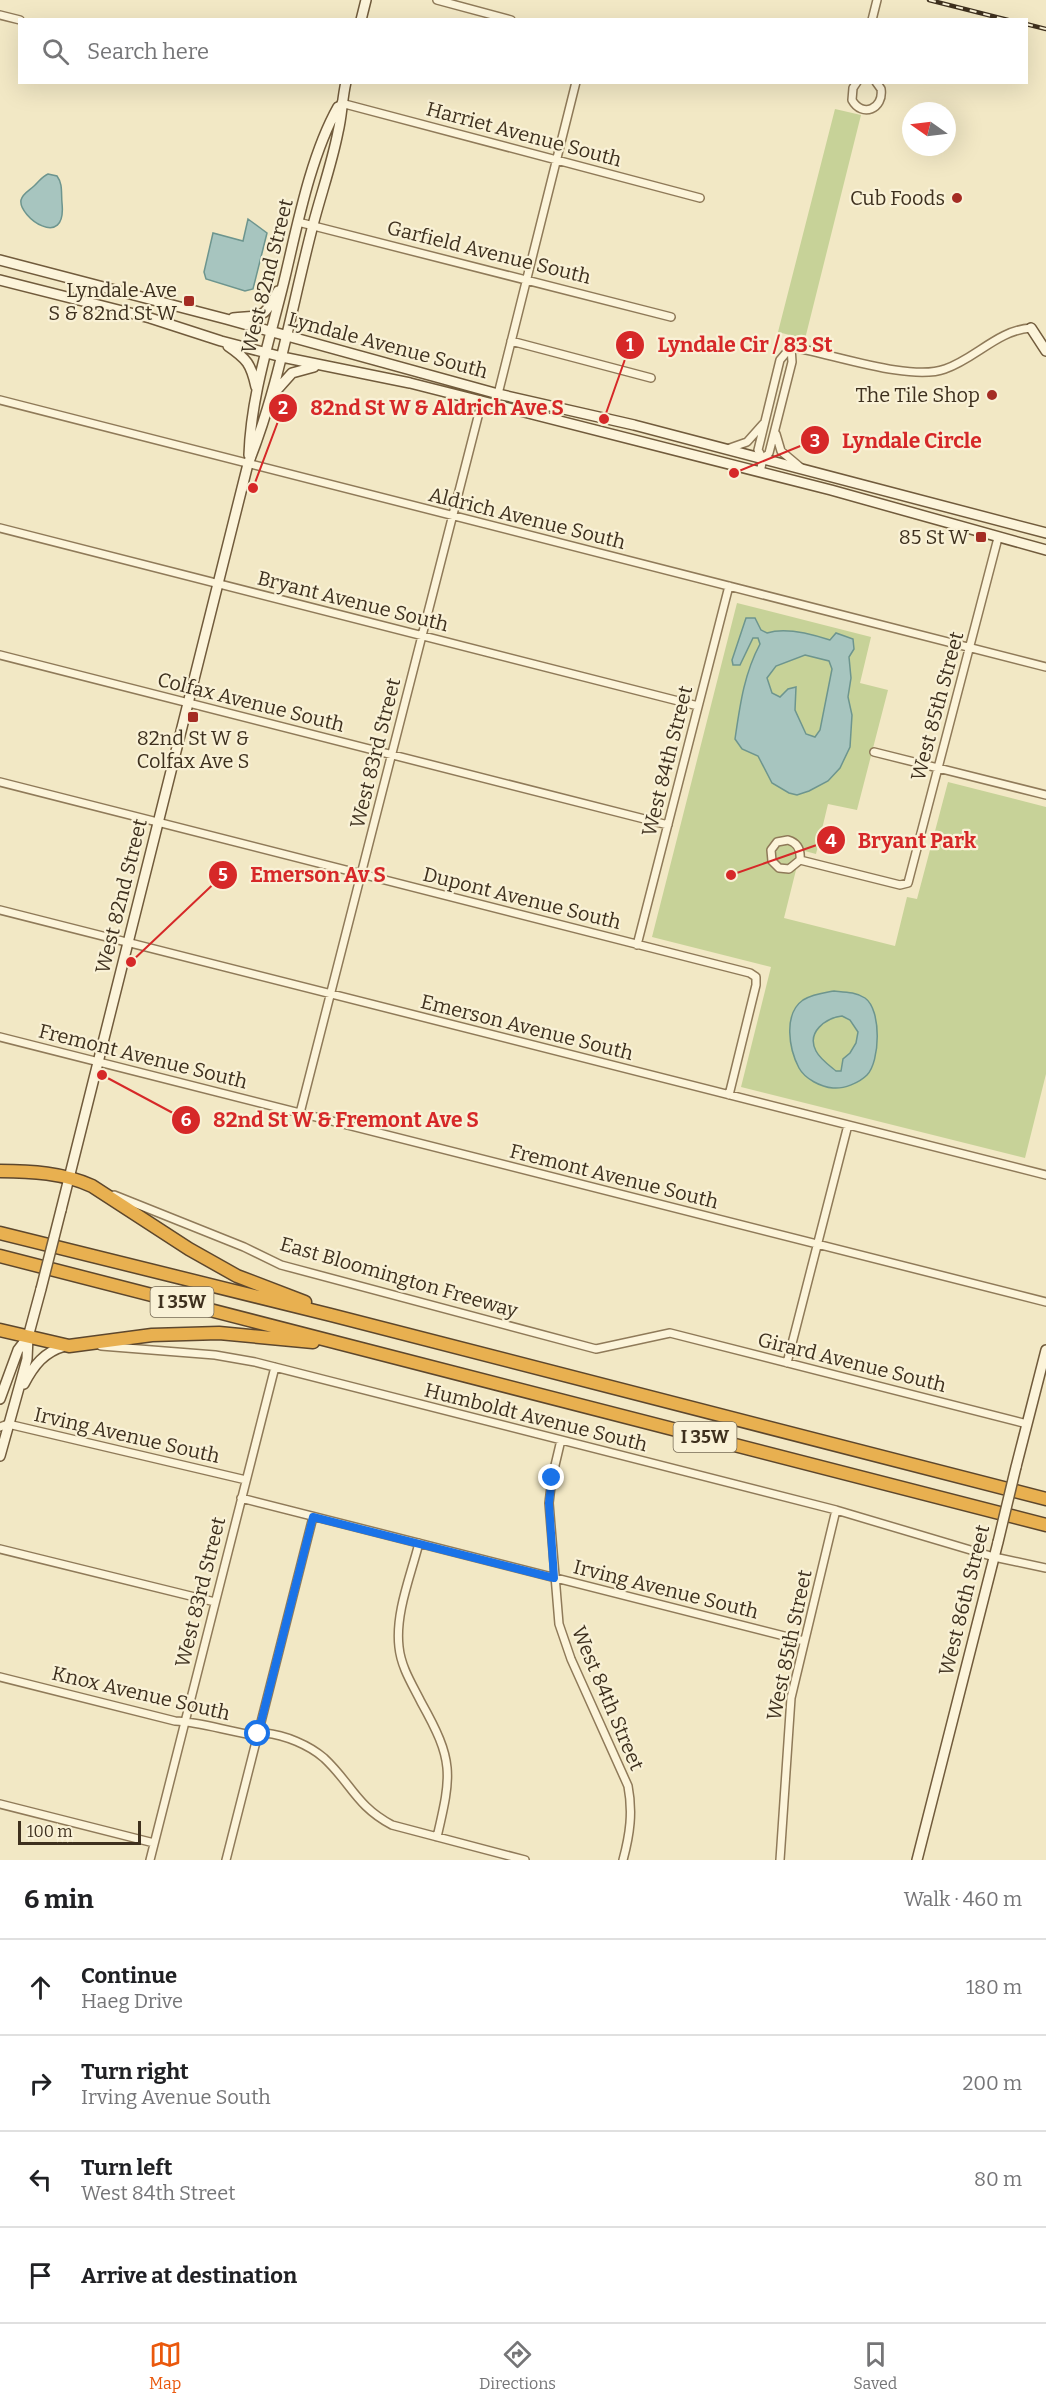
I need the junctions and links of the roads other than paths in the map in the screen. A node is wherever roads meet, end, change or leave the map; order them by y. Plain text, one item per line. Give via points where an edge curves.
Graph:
1 (366, 0) edge
2 (437, 0) edge
3 (877, 0) edge
4 (0, 15) edge
5 (362, 18) edge
6 (504, 18) edge
7 (872, 18) edge
8 (18, 20) edge
9 (346, 84) edge
10 (576, 84) edge
11 (856, 84) edge
12 (877, 84) edge
13 (341, 103) junction
14 (557, 160) junction
15 (700, 198) dead end
16 (298, 222) junction
17 (313, 225) junction
18 (0, 260) edge
19 (285, 278) junction
20 (0, 280) edge
21 (527, 280) junction
22 (671, 317) dead end
23 (226, 319) junction
24 (1031, 328) joint
25 (271, 332) junction
26 (287, 336) junction
27 (221, 341) junction
28 (511, 341) junction
29 (791, 347) junction
30 (1046, 351) edge
31 (266, 353) junction
32 (282, 357) junction
33 (319, 366) junction
34 (651, 378) dead end
35 (256, 391) junction
36 (498, 394) junction
37 (271, 399) junction
38 (0, 400) edge
39 (482, 401) junction
40 (766, 419) junction
41 (775, 428) junction
42 (724, 449) junction
43 (763, 459) junction
44 (249, 464) junction
45 (804, 470) junction
46 (760, 472) junction
47 (452, 516) junction
48 (0, 528) edge
49 (1046, 533) edge
50 (998, 538) junction
51 (1046, 550) edge
52 (218, 584) junction
53 (729, 586) junction
54 (422, 636) junction
55 (969, 648) junction
56 (0, 655) edge
57 (1046, 667) edge
58 (188, 703) junction
59 (698, 706) junction
60 (874, 752) dead end
61 (391, 755) junction
62 (938, 768) junction
63 (0, 782) edge
64 (1046, 795) edge
65 (158, 822) junction
66 (668, 825) junction
67 (800, 860) junction
68 (361, 874) junction
69 (0, 910) edge
70 (128, 942) junction
71 (637, 945) junction
72 (330, 994) junction
73 (0, 1037) edge
74 (97, 1062) junction
75 (729, 1095) junction
76 (300, 1113) junction
77 (848, 1125) junction
78 (0, 1171) edge
79 (1046, 1175) edge
80 (69, 1178) junction
81 (92, 1186) junction
82 (4, 1233) edge
83 (817, 1244) junction
84 (0, 1256) edge
85 (1046, 1302) edge
86 (331, 1315) junction
87 (0, 1330) edge
88 (670, 1333) joint
89 (28, 1338) junction
90 (83, 1345) junction
91 (69, 1346) junction
92 (365, 1348) junction
93 (1046, 1350) edge
94 (787, 1363) junction
95 (275, 1367) junction
96 (0, 1399) edge
97 (14, 1405) junction
98 (1027, 1424) junction
99 (4, 1426) edge
100 (561, 1440) junction
101 (0, 1456) edge
102 (246, 1480) junction
103 (241, 1498) junction
104 (1046, 1499) edge
105 (836, 1510) junction
106 (313, 1517) junction
107 (1046, 1526) edge
108 (419, 1543) junction
109 (0, 1549) edge
110 (993, 1557) junction
111 (1046, 1568) edge
112 (554, 1578) junction
113 (215, 1602) junction
114 (804, 1641) junction
115 (0, 1677) edge
116 (184, 1722) junction
117 (258, 1734) junction
118 (0, 1804) edge
119 (437, 1838) junction
120 (154, 1843) junction
121 (150, 1860) edge
122 (226, 1860) edge
123 (525, 1860) edge
124 (623, 1860) edge
125 (780, 1860) edge
126 (917, 1860) edge

1 - 5 street
2 - 6 street
3 - 7 street
4 - 8 street
9 - 13 street, West 82nd Street
10 - 14 street
11 - 12 street via 852,100 866,110 881,101
13 - 14 street, Harriet Avenue South
13 - 16 street, West 82nd Street via 326,129
13 - 17 street, West 82nd Street via 339,131
14 - 15 street, Harriet Avenue South
14 - 21 street
16 - 17 street, Garfield Avenue South
16 - 19 street, West 82nd Street
17 - 21 street, Garfield Avenue South
17 - 26 street, West 82nd Street
18 - 23 street, Lyndale Avenue South
19 - 23 street via 265,312 254,318
19 - 25 street, West 82nd Street
20 - 27 street, Lyndale Avenue South via 150,318
21 - 22 street, Garfield Avenue South
21 - 28 street
23 - 25 street, Lyndale Avenue South
24 - 29 street via 1017,329 946,369 926,374
24 - 30 street
25 - 26 street, Lyndale Avenue South
25 - 31 street, West 82nd Street
26 - 32 street, West 82nd Street
26 - 36 street, Lyndale Avenue South
27 - 31 street, Lyndale Avenue South
27 - 35 street via 245,357
28 - 34 street
28 - 36 street
29 - 40 street via 780,360
29 - 41 street via 792,362
31 - 32 street, Lyndale Avenue South
31 - 35 street, West 82nd Street
32 - 33 street, Lyndale Avenue South
32 - 37 street, West 82nd Street
33 - 37 street via 292,373
33 - 39 street, Lyndale Avenue South via 410,382
35 - 44 street, West 82nd Street
36 - 42 street, Lyndale Avenue South
37 - 44 street, West 82nd Street
38 - 44 street, Aldrich Avenue South
39 - 46 street, Lyndale Avenue South
39 - 47 street, West 83rd Street
40 - 42 street via 747,442
40 - 43 street via 758,450
41 - 43 street via 769,453
41 - 45 street via 781,451
42 - 43 street, Lyndale Avenue South
43 - 45 street, Lyndale Avenue South
43 - 46 street
44 - 47 street, Aldrich Avenue South
44 - 52 street, West 82nd Street
45 - 49 street, Lyndale Avenue South
46 - 50 street, Lyndale Avenue South
47 - 53 street, Aldrich Avenue South
47 - 54 street, West 83rd Street
48 - 52 street, Bryant Avenue South
50 - 51 street, Lyndale Avenue South
50 - 55 street, West 85th Street
52 - 54 street, Bryant Avenue South
52 - 58 street, West 82nd Street
53 - 55 street, Aldrich Avenue South
53 - 59 street, West 84th Street
54 - 59 street, Bryant Avenue South
54 - 61 street, West 83rd Street
55 - 57 street, Aldrich Avenue South
55 - 62 street, West 85th Street
56 - 58 street, Colfax Avenue South
58 - 61 street, Colfax Avenue South
58 - 65 street, West 82nd Street
59 - 66 street, West 84th Street
60 - 62 street
61 - 66 street, Colfax Avenue South
61 - 68 street, West 83rd Street
62 - 64 street
62 - 67 street, West 85th Street via 908,883 900,885
63 - 65 street, Dupont Avenue South
65 - 68 street, Dupont Avenue South
65 - 70 street, West 82nd Street
66 - 71 street, West 84th Street
67 - 67 street via 799,849 792,841 782,840 771,850 772,861 779,868 789,869
68 - 71 street, Dupont Avenue South
68 - 72 street, West 83rd Street
69 - 70 street, Emerson Avenue South
70 - 72 street, Emerson Avenue South
70 - 74 street, West 82nd Street
71 - 75 street, Dupont Avenue South via 756,977
72 - 75 street, Emerson Avenue South
72 - 76 street, West 83rd Street
73 - 74 street, Fremont Avenue South
74 - 76 street, Fremont Avenue South
74 - 80 street, West 82nd Street
75 - 77 street, Emerson Avenue South
76 - 83 street, Fremont Avenue South
77 - 79 street, Emerson Avenue South
77 - 83 street
78 - 80 highway
80 - 81 highway
80 - 89 street, West 82nd Street, bridge
81 - 86 highway via 237,1276
81 - 88 street, East Bloomington Freeway via 281,1265 596,1349
82 - 86 highway, I 35W
83 - 85 street, Fremont Avenue South
83 - 94 street
84 - 92 highway, I 35W
86 - 104 highway, I 35W
87 - 89 highway
88 - 94 street, Girard Avenue South
89 - 91 highway
89 - 96 street, West 82nd Street via 18,1350
89 - 97 street, West 82nd Street via 27,1359
90 - 91 highway
90 - 92 highway via 152,1335 219,1333
90 - 95 street, Humboldt Avenue South via 215,1355
91 - 97 street via 55,1349 36,1362
92 - 107 highway, I 35W
93 - 98 street, West 86th Street
94 - 98 street, Girard Avenue South
95 - 100 street, Humboldt Avenue South
95 - 102 street, West 83rd Street
97 - 99 street, West 82nd Street
98 - 110 street, West 86th Street, bridge
99 - 101 street, West 82nd Street
99 - 102 street, Irving Avenue South
100 - 105 street, Humboldt Avenue South
100 - 112 street, West 84th Street via 549,1503
102 - 103 street, West 83rd Street
103 - 106 street, Irving Avenue South
103 - 113 street, West 83rd Street
105 - 110 street, Humboldt Avenue South
105 - 114 street, West 85th Street
106 - 108 street, Irving Avenue South
106 - 117 street
108 - 112 street, Irving Avenue South
108 - 119 street via 402,1611 399,1647 410,1681 445,1749 448,1784
109 - 113 street
110 - 111 street, Humboldt Avenue South
110 - 126 street, West 86th Street
112 - 114 street, Irving Avenue South
112 - 124 street, West 84th Street via 564,1642 628,1786 631,1822
113 - 116 street, West 83rd Street
114 - 125 street, West 85th Street via 791,1698
115 - 116 street, Knox Avenue South
116 - 117 street, Knox Avenue South
116 - 120 street, West 83rd Street
117 - 119 street, Knox Avenue South via 314,1750 376,1816 392,1825
117 - 122 street
118 - 120 street
119 - 123 street, Knox Avenue South
120 - 121 street, West 83rd Street

